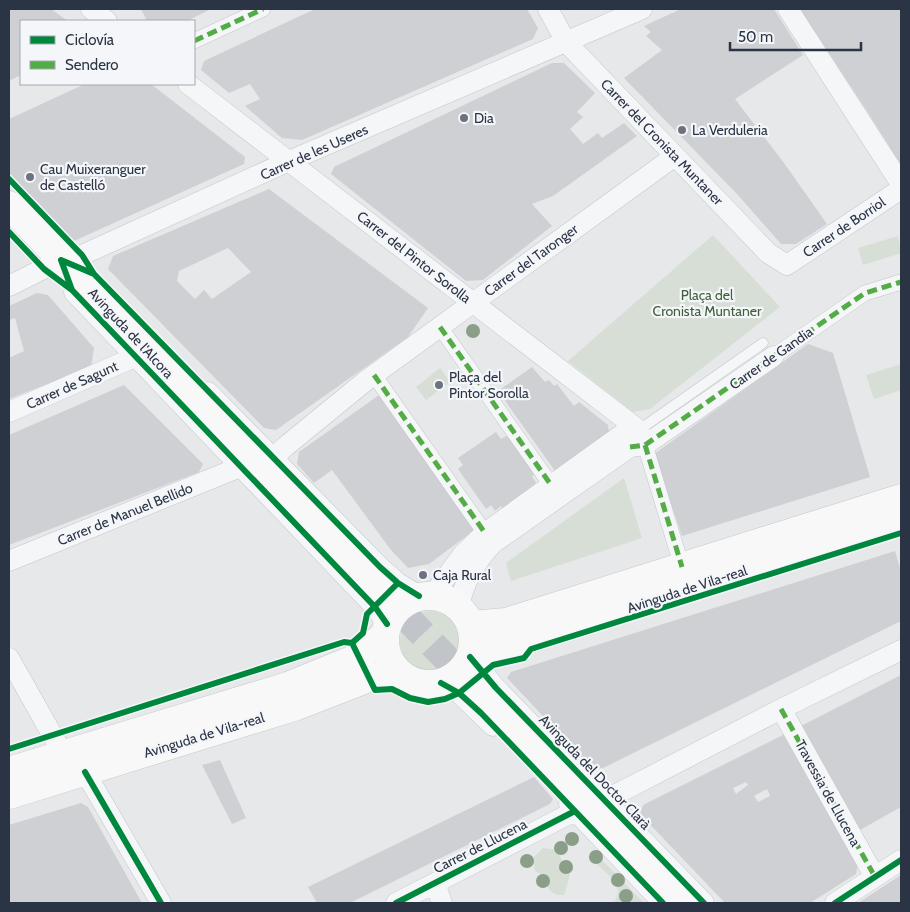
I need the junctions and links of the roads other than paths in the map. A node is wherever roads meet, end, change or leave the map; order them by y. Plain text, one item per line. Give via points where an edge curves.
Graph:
1 (91, 9) edge
2 (263, 9) edge
3 (548, 9) edge
4 (642, 9) edge
5 (788, 9) edge
6 (106, 20) edge
7 (195, 41) edge
8 (566, 42) junction
9 (189, 85) edge
10 (676, 156) junction
11 (289, 161) junction
12 (901, 184) edge
13 (901, 189) edge
14 (9, 205) edge
15 (61, 260) junction
16 (787, 265) joint
17 (901, 282) edge
18 (9, 286) edge
19 (472, 302) junction
20 (440, 327) junction
21 (768, 350) joint
22 (135, 357) junction
23 (374, 375) junction
24 (9, 412) edge
25 (638, 441) junction
26 (276, 461) junction
27 (240, 467) junction
28 (551, 485) junction
29 (901, 498) edge
30 (901, 521) edge
31 (485, 533) junction
32 (9, 560) edge
33 (682, 567) junction
34 (374, 584) tunnel mouth
35 (426, 596) junction
36 (465, 616) junction
37 (385, 630) junction
38 (901, 650) edge
39 (471, 656) junction
40 (9, 658) edge
41 (397, 672) junction
42 (441, 684) junction
43 (480, 693) tunnel mouth
44 (780, 709) junction
45 (63, 754) junction
46 (9, 771) edge
47 (85, 772) junction
48 (9, 795) edge
49 (605, 800) junction
50 (575, 811) junction
51 (901, 860) edge
52 (875, 878) junction
53 (435, 883) junction
54 (161, 903) edge
55 (396, 903) edge
56 (442, 903) edge
57 (663, 903) edge
58 (683, 903) edge
59 (704, 903) edge
60 (835, 903) edge

1 - 6 street
2 - 7 street
3 - 8 street, Carrer del Cronista Muntaner
4 - 8 street, Carrer de les Useres
5 - 12 street
8 - 10 street, Carrer del Cronista Muntaner
8 - 11 street, Carrer de les Useres
9 - 11 street, Carrer del Pintor Sorolla
10 - 16 street, Carrer del Cronista Muntaner via 768,253
10 - 19 street, Carrer del Taronger
11 - 15 street, Carrer de les Useres via 82,256
11 - 19 street, Carrer del Pintor Sorolla
13 - 16 street, Carrer de Borriol
14 - 15 main road, Avinguda de l'Alcora
15 - 18 street, Carrer de les Useres
15 - 22 street, Avinguda de l'Alcora via 72,290
15 - 26 street, Avinguda de l'Alcora via 94,274
15 - 34 main road, Avinguda de l'Alcora
17 - 21 street, Carrer de Gandia via 865,293
19 - 20 street, Carrer del Taronger
19 - 25 street, Carrer del Pintor Sorolla
20 - 23 street, Carrer del Taronger
20 - 28 street
21 - 25 street, Carrer de Gandia
22 - 24 street, Carrer de Sagunt
22 - 27 street, Avinguda de l'Alcora
23 - 26 street, Carrer del Taronger via 286,446 277,454
23 - 31 street
25 - 28 street, Carrer de Gandia via 621,435
25 - 33 street
25 - 36 street, Carrer de Gandia via 492,544 474,564 462,590
26 - 35 street, Avinguda de l'Alcora via 380,567 398,583
27 - 32 street, Carrer de Manuel Bellido
27 - 37 street, Avinguda de l'Alcora via 375,606
28 - 31 street, Carrer de Gandia
29 - 33 main road, Avinguda de Vila-real
30 - 39 main road, Avinguda de Vila-real
31 - 35 street, Carrer de Gandia
33 - 36 main road, Avinguda de Vila-real via 506,622
35 - 36 main road via 447,599
35 - 37 main road via 399,606
36 - 39 main road
37 - 41 main road via 386,655
37 - 45 main road, Avinguda de Vila-real via 359,657 288,686
38 - 44 street
39 - 42 main road via 459,674
39 - 49 street, Avinguda del Doctor Clarà via 496,688
40 - 45 street
41 - 42 main road via 418,683
41 - 47 main road, Avinguda de Vila-real via 369,678 297,706
42 - 50 street via 459,693 481,713
43 - 58 main road, Avinguda del Doctor Clarà
44 - 49 street
44 - 52 street, Travessia de Llucena
45 - 46 main road, Avinguda de Vila-real
47 - 48 main road, Avinguda de Vila-real
47 - 54 street
49 - 59 street, Avinguda del Doctor Clarà
50 - 53 street, Carrer de Llucena
50 - 57 street
51 - 52 street
52 - 60 street
53 - 55 street, Carrer de Llucena
53 - 56 street

